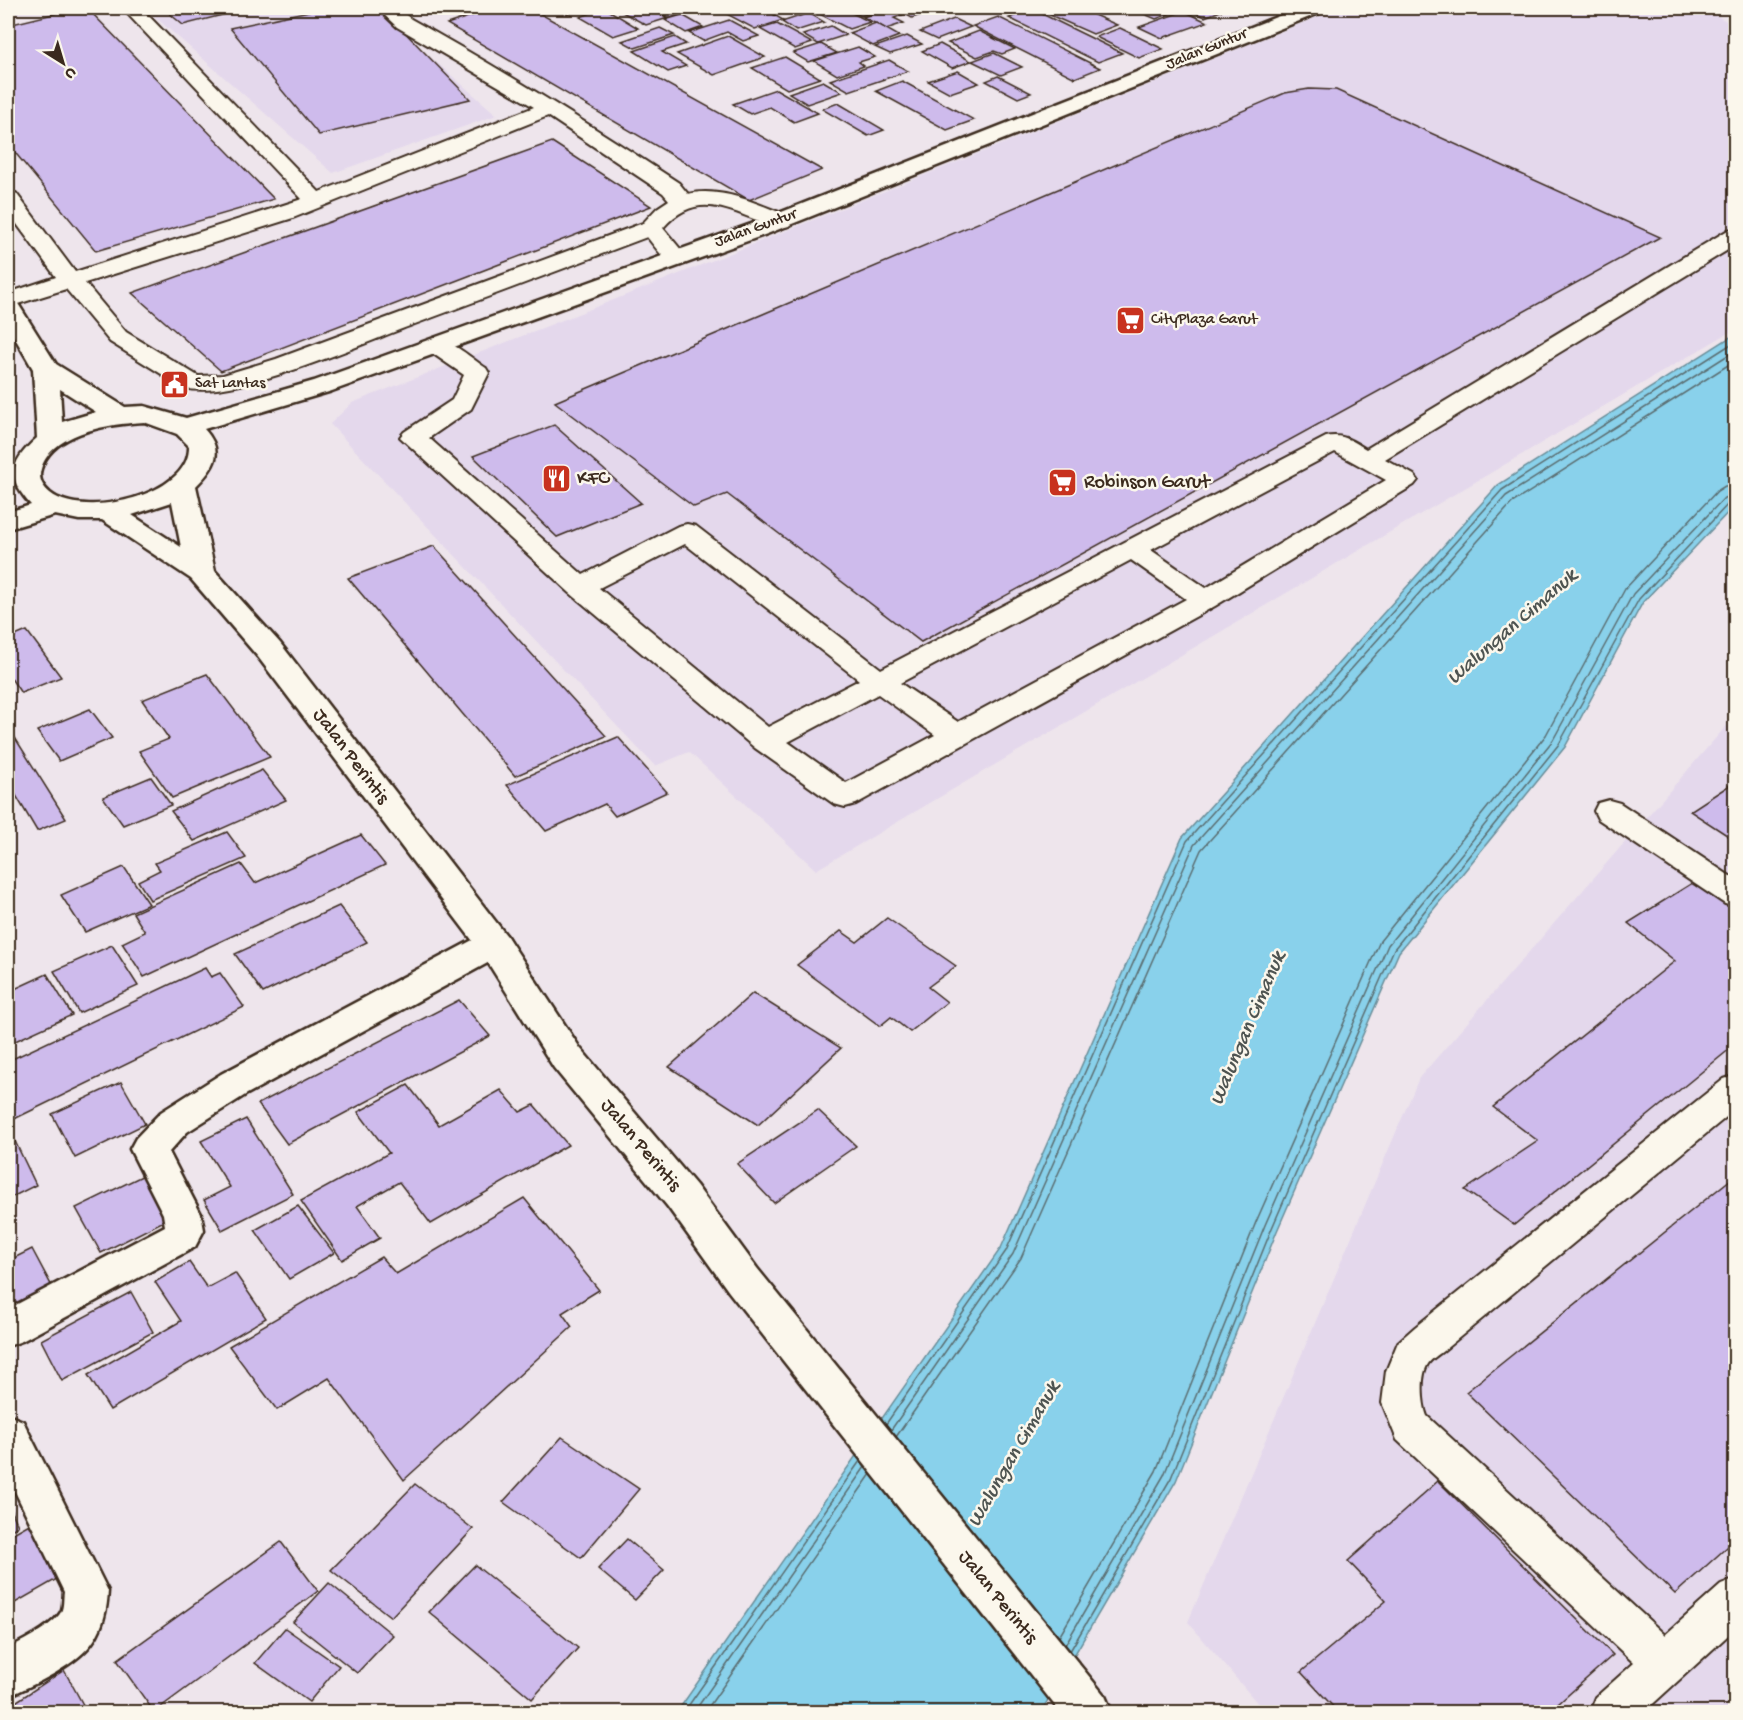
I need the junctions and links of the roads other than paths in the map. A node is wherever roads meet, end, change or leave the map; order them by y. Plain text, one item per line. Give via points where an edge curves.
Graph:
1 (131, 8) edge
2 (386, 8) edge
3 (1316, 8) edge
4 (549, 108) junction
5 (8, 198) edge
6 (315, 201) junction
7 (682, 201) junction
8 (781, 220) junction
9 (651, 228) junction
10 (1736, 235) edge
11 (676, 257) junction
12 (69, 279) junction
13 (8, 300) edge
14 (8, 307) edge
15 (436, 346) junction
16 (46, 369) junction
17 (119, 415) junction
18 (187, 426) junction
19 (50, 440) junction
20 (1367, 459) junction
21 (182, 484) junction
22 (17, 487) edge
23 (56, 506) junction
24 (108, 511) junction
25 (8, 521) edge
26 (1132, 549) junction
27 (201, 573) junction
28 (580, 586) junction
29 (1205, 600) junction
30 (878, 681) junction
31 (956, 735) junction
32 (766, 741) junction
33 (1609, 811) dead end
34 (1736, 896) edge
35 (494, 944) junction
36 (1736, 1089) edge
37 (8, 1329) edge
38 (8, 1434) edge
39 (1736, 1599) edge
40 (1666, 1664) junction
41 (8, 1674) edge
42 (1089, 1713) edge
43 (1612, 1713) edge

1 - 6 lane
2 - 4 lane via 404,23
3 - 8 street, Jalan Guntur
4 - 6 lane
4 - 7 lane via 670,188
5 - 12 lane
6 - 12 lane
7 - 8 lane via 730,201
7 - 9 lane via 660,215
8 - 11 street, Jalan Guntur
9 - 11 lane
9 - 12 lane via 285,364 225,382 193,383 118,337
10 - 20 lane
11 - 15 street, Jalan Guntur
12 - 13 lane
14 - 16 street
15 - 18 street, Jalan Guntur via 323,386
15 - 28 lane via 477,373 462,404 413,437
16 - 17 street
16 - 19 street
17 - 18 street via 166,417
17 - 19 street via 82,424
18 - 21 street via 200,439 202,456 195,471
19 - 22 street via 35,453
20 - 26 lane via 1335,442
20 - 29 lane via 1406,480
21 - 24 street via 149,502
21 - 27 street, Jalan Perintis
22 - 23 street
23 - 24 street via 80,512
23 - 25 street
24 - 27 street, Jalan Perintis
26 - 29 lane
26 - 30 lane
27 - 35 street, Jalan Perintis via 269,650
28 - 30 lane via 687,532
28 - 32 lane
29 - 31 lane
30 - 31 lane
30 - 32 lane
31 - 32 lane via 845,797
33 - 34 lane
35 - 37 street via 234,1084 174,1122 149,1149 182,1214 185,1230 181,1236
35 - 42 street, Jalan Perintis via 567,1058 682,1196 743,1280
36 - 40 lane via 1429,1338 1412,1354 1402,1403 1412,1427
38 - 41 street via 86,1591 79,1625 66,1638
39 - 40 lane
40 - 43 lane

